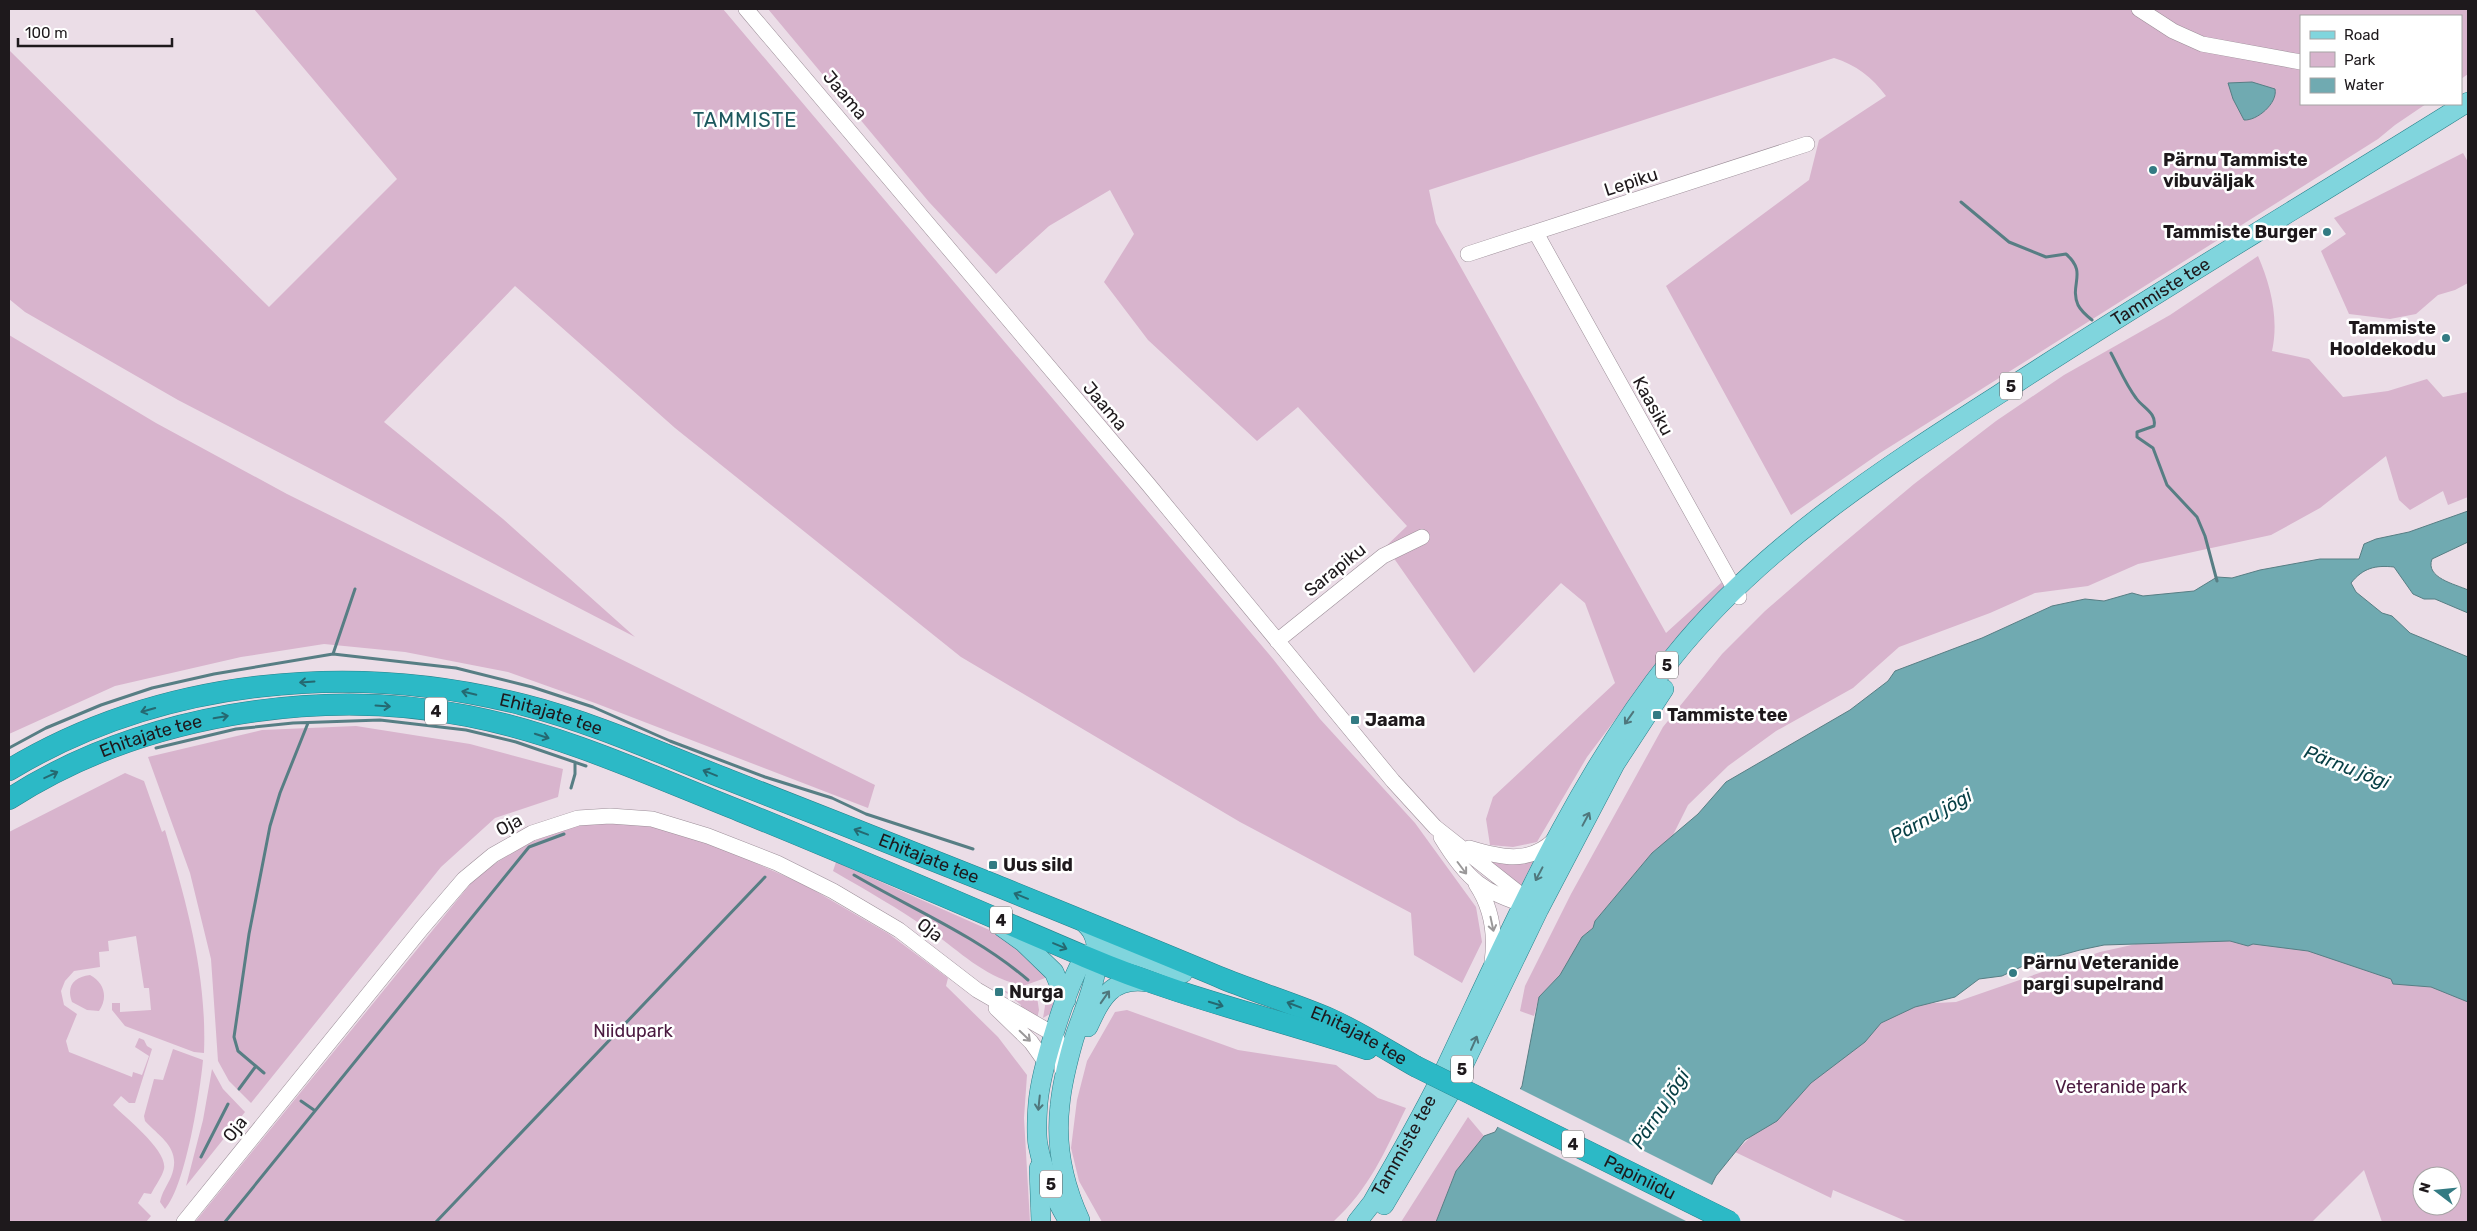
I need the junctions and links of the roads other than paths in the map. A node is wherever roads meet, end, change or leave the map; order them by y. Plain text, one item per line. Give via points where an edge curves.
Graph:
1 (746, 9) edge
2 (2139, 9) edge
3 (2300, 62) edge
4 (2462, 105) edge
5 (1807, 144) dead end
6 (1536, 233) junction
7 (1468, 254) dead end
8 (1422, 537) dead end
9 (1737, 593) junction
10 (1278, 641) junction
11 (9, 770) edge
12 (9, 799) edge
13 (1435, 827) junction
14 (1562, 831) junction
15 (1457, 844) junction
16 (855, 857) junction
17 (1476, 883) junction
18 (1529, 904) junction
19 (1082, 921) junction
20 (1092, 956) junction
21 (1492, 967) junction
22 (1147, 982) junction
23 (1248, 988) junction
24 (977, 990) junction
25 (1066, 1000) junction
26 (1055, 1035) junction
27 (1046, 1063) junction
28 (1415, 1066) junction
29 (1062, 1088) junction
30 (1038, 1144) junction
31 (184, 1222) edge
32 (1041, 1222) edge
33 (1069, 1222) edge
34 (1081, 1222) edge
35 (1357, 1222) edge
36 (1372, 1222) edge
37 (1730, 1222) edge

1 - 10 street, Jaama
2 - 3 street via 2173,31 2202,44
4 - 9 main road, Tammiste tee / 5 via 1932,438
5 - 6 street, Lepiku
6 - 7 street, Lepiku
6 - 9 street, Kaasiku
8 - 10 street, Sarapiku via 1383,556
9 -> 14 main road, Tammiste tee / 5 via 1676,653 1658,677 1603,758
18 -> 9 main road, Tammiste tee / 5 via 1673,676
10 - 13 street, Jaama via 1392,781
19 -> 11 highway, Ehitajate tee / 4 via 567,718 524,705 410,684 345,681 270,684 216,693 125,717
12 -> 16 highway, Ehitajate tee / 4 via 32,784 90,758 172,728 268,710 373,706 468,716 526,731 640,771
13 - 15 street, Jaama
13 -> 17 street, Jaama
14 - 15 street, Jaama via 1540,852 1515,858
14 -> 18 main road, Tammiste tee / 5
15 - 18 street, Jaama
16 -> 20 highway, Ehitajate tee / 4
16 - 25 main road via 868,870 994,922 1014,935 1057,975
17 - 18 street, Jaama via 1495,895
17 -> 21 street, Jaama via 1493,926
18 - 21 main road, Tammiste tee / 5
36 -> 18 main road, Tammiste tee / 5 via 1401,1179 1450,1093
19 - 20 main road via 1092,932
19 - 23 highway, Ehitajate tee / 4
20 - 22 highway, Ehitajate tee / 4
20 - 23 main road via 1114,951 1144,958 1217,986
20 - 25 main road, 5
20 - 29 main road, 5 via 1091,990
21 - 35 main road, Tammiste tee / 5 via 1439,1080 1372,1203
22 -> 28 highway, Ehitajate tee / 4
29 -> 22 main road via 1091,1021 1111,989 1128,981
28 -> 23 highway, Ehitajate tee / 4 via 1328,1018
24 - 26 street, Oja
24 -> 27 street, Oja via 1031,1042
24 - 31 street, Oja via 899,930 833,891 776,863 708,836 652,819 578,818 532,833 493,855 464,880
25 - 26 main road, 5
26 - 27 main road, 5
26 - 29 street via 1062,1050
27 -> 30 main road, 5 via 1038,1103
28 - 37 highway, Papiniidu / 4, bridge
29 - 34 main road, 5 via 1058,1120 1060,1155 1072,1203
30 - 32 main road
30 - 33 main road, 5 via 1055,1196

